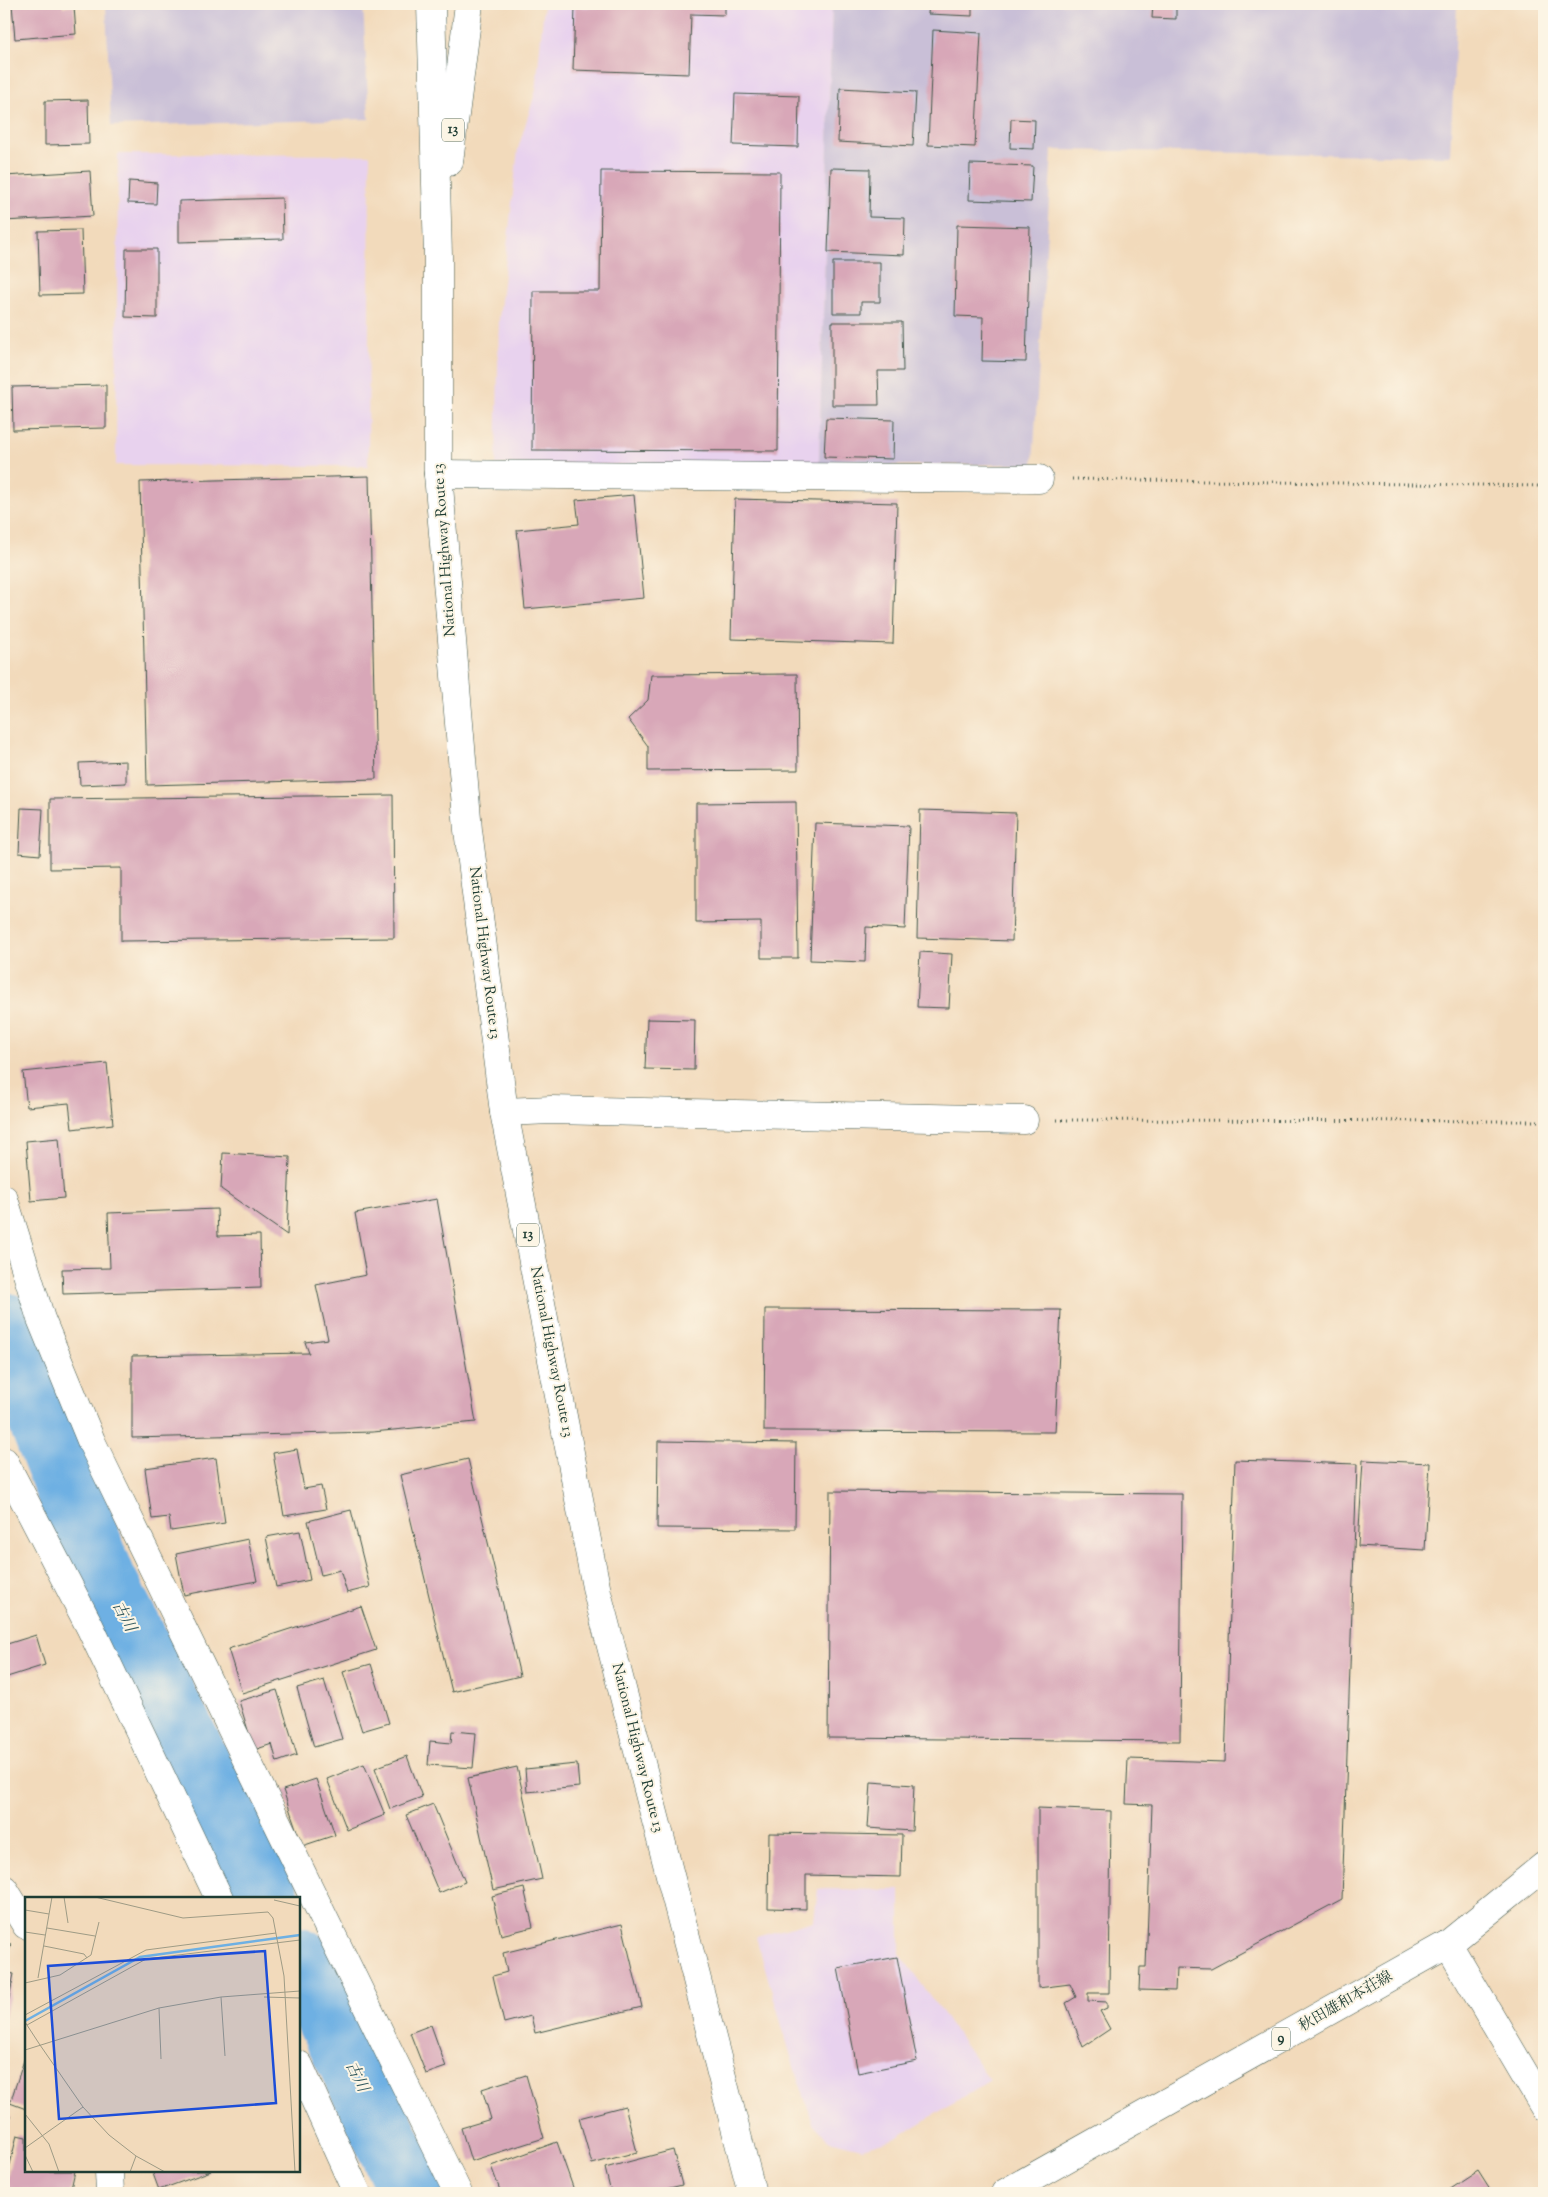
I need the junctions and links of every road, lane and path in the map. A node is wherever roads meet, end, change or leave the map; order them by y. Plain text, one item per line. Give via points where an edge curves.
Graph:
1 (431, 4) edge
2 (469, 4) edge
3 (438, 256) junction
4 (438, 474) junction
5 (1038, 479) joint
6 (1544, 486) edge
7 (504, 1112) junction
8 (1024, 1120) joint
9 (1544, 1120) edge
10 (4, 1199) edge
11 (4, 1461) edge
12 (1544, 1866) edge
13 (4, 1889) edge
14 (219, 1897) edge
15 (25, 1923) edge
16 (1448, 1944) junction
17 (300, 2067) edge
18 (1544, 2107) edge
19 (108, 2172) edge
20 (110, 2193) edge
21 (357, 2193) edge
22 (458, 2193) edge
23 (752, 2193) edge
24 (1005, 2193) edge

1 - 3 main road, National Highway Route 13 / 13
2 - 3 main road, National Highway Route 13 / 13
3 - 4 main road, National Highway Route 13 / 13
4 - 5 main road
4 - 7 main road, National Highway Route 13 / 13 via 468,830
5 - 6 path
7 - 8 main road via 551,1110
7 - 23 main road, National Highway Route 13 / 13 via 597,1592
8 - 9 path
10 - 22 main road via 41,1318 92,1442
11 - 14 main road via 90,1627
12 - 16 main road, 秋田雄和本荘線 / 9
13 - 15 main road
16 - 18 main road
16 - 24 main road, 秋田雄和本荘線 / 9
17 - 21 main road
19 - 20 main road

